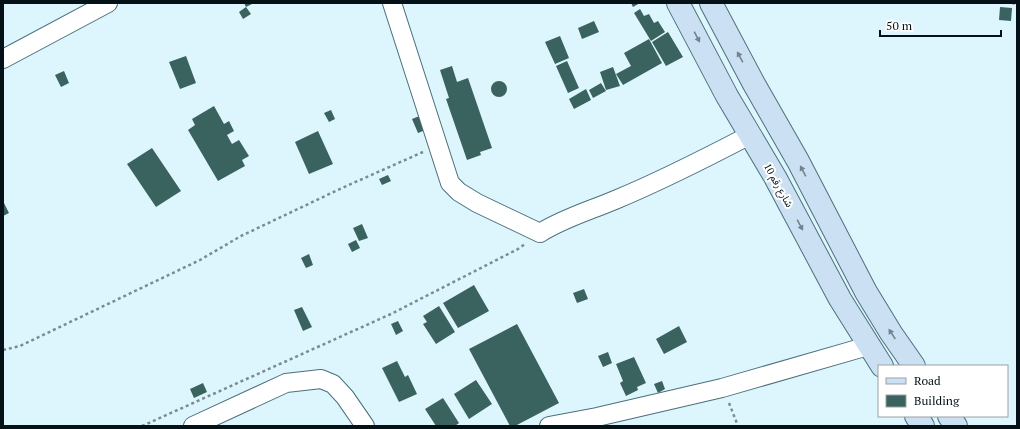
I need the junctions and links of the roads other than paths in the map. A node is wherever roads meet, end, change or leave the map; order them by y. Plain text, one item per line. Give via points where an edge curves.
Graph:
1 (108, 3) edge
2 (392, 3) edge
3 (678, 3) edge
4 (711, 3) edge
5 (3, 59) edge
6 (750, 135) junction
7 (868, 346) junction
8 (881, 365) edge
9 (913, 365) edge
10 (917, 417) edge
11 (950, 417) edge
12 (193, 426) edge
13 (365, 426) edge
14 (549, 426) edge
15 (923, 426) edge
16 (956, 426) edge

1 - 5 street
2 - 6 street via 450,183 477,203 540,233 557,222 623,196
3 -> 6 main road, شارع رقم 10
9 -> 4 main road via 866,292
6 -> 7 main road, شارع رقم 10
7 - 8 main road, شارع رقم 10
7 - 14 street via 722,388
10 - 15 main road
11 - 16 main road
12 - 13 street via 286,383 321,379 333,384

